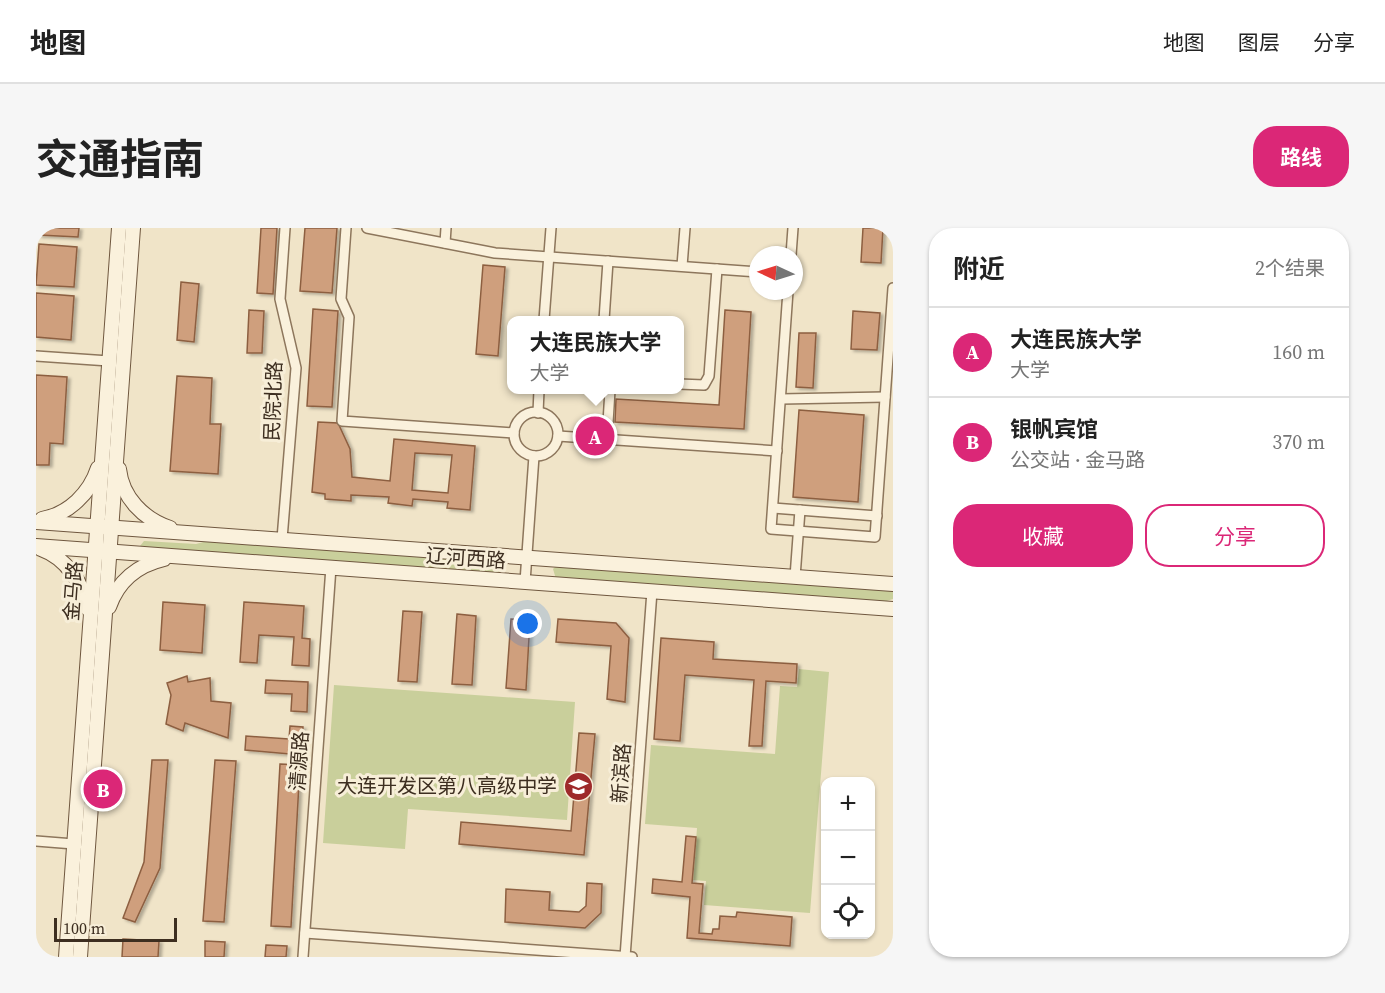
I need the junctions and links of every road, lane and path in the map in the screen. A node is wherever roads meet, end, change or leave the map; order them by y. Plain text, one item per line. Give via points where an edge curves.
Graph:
1 (119, 228) edge
2 (133, 228) edge
3 (285, 228) edge
4 (346, 228) edge
5 (367, 228) edge
6 (446, 228) edge
7 (551, 228) edge
8 (685, 228) edge
9 (793, 228) edge
10 (445, 243) junction
11 (792, 246) edge
12 (549, 257) junction
13 (608, 261) junction
14 (682, 266) junction
15 (717, 269) junction
16 (749, 271) edge
17 (893, 288) edge
18 (787, 300) edge
19 (544, 316) edge
20 (604, 316) edge
21 (36, 356) edge
22 (109, 361) junction
23 (684, 384) edge
24 (539, 394) edge
25 (610, 394) edge
26 (885, 397) junction
27 (781, 399) junction
28 (538, 413) junction
29 (514, 433) junction
30 (558, 436) junction
31 (607, 439) junction
32 (777, 451) junction
33 (109, 454) junction
34 (534, 456) junction
35 (773, 507) junction
36 (800, 510) junction
37 (877, 516) junction
38 (36, 521) edge
39 (67, 524) junction
40 (104, 526) junction
41 (799, 531) junction
42 (180, 532) junction
43 (282, 539) junction
44 (36, 547) edge
45 (66, 548) junction
46 (95, 550) junction
47 (110, 551) junction
48 (502, 555) junction
49 (179, 556) junction
50 (527, 557) junction
51 (552, 559) junction
52 (331, 567) junction
53 (795, 577) junction
54 (501, 580) junction
55 (525, 582) junction
56 (550, 584) junction
57 (893, 584) edge
58 (652, 591) junction
59 (893, 609) edge
60 (90, 622) junction
61 (104, 624) junction
62 (36, 841) edge
63 (74, 844) junction
64 (305, 933) junction
65 (66, 957) edge
66 (80, 957) edge
67 (303, 957) edge
68 (625, 957) edge
69 (632, 957) edge

1 - 22 main road, 金马路
2 - 33 main road, 金马路
3 - 43 street, 民院北路 via 280,299 296,368
4 - 29 street via 341,299 349,317 342,421
5 - 10 street
6 - 10 street
7 - 12 street
8 - 14 street
9 - 11 street
10 - 12 street via 495,253
12 - 13 street
12 - 19 street
13 - 14 street
13 - 20 street
14 - 15 street
15 - 16 street
15 - 23 street via 707,381
17 - 26 street
18 - 27 street
21 - 22 street
22 - 33 main road, 金马路
24 - 28 street
25 - 31 street
26 - 27 street
26 - 37 street
27 - 32 street
28 - 29 street via 519,420
28 - 30 street via 555,423
29 - 34 street via 518,447
30 - 31 street
30 - 34 street via 552,450
31 - 32 street
32 - 35 street
33 - 38 main road via 76,502 63,512
33 - 40 main road, 金马路
33 - 42 main road via 135,506 147,517
34 - 50 street
35 - 36 street
35 - 41 street via 771,529
36 - 37 street
36 - 41 street
37 - 41 street via 875,537
38 - 39 main road, 辽河西路
39 - 40 main road, 辽河西路
39 - 45 main road
40 - 42 main road, 辽河西路
40 - 46 main road, 金马路
40 - 47 main road, 金马路
41 - 53 street
42 - 43 main road, 辽河西路
43 - 48 main road, 辽河西路
44 - 45 main road, 辽河西路
44 - 60 main road via 57,557 70,569 86,601
45 - 46 main road, 辽河西路
46 - 47 main road, 辽河西路
46 - 60 main road, 金马路
47 - 49 main road, 辽河西路
47 - 61 main road, 金马路
48 - 50 main road, 辽河西路
48 - 54 main road
49 - 52 main road, 辽河西路
49 - 61 main road via 147,564 131,574 110,603
50 - 51 main road, 辽河西路
50 - 55 street
51 - 53 main road, 辽河西路
51 - 56 main road
52 - 54 main road, 辽河西路
52 - 64 street, 清源路
53 - 57 main road, 辽河西路
54 - 55 main road, 辽河西路
55 - 56 main road, 辽河西路
56 - 58 main road, 辽河西路
58 - 59 main road, 辽河西路
58 - 68 street, 新滨路
60 - 63 main road, 金马路
61 - 66 main road, 金马路
62 - 63 street
63 - 65 main road, 金马路
64 - 67 street, 清源路
64 - 68 street
68 - 69 street

